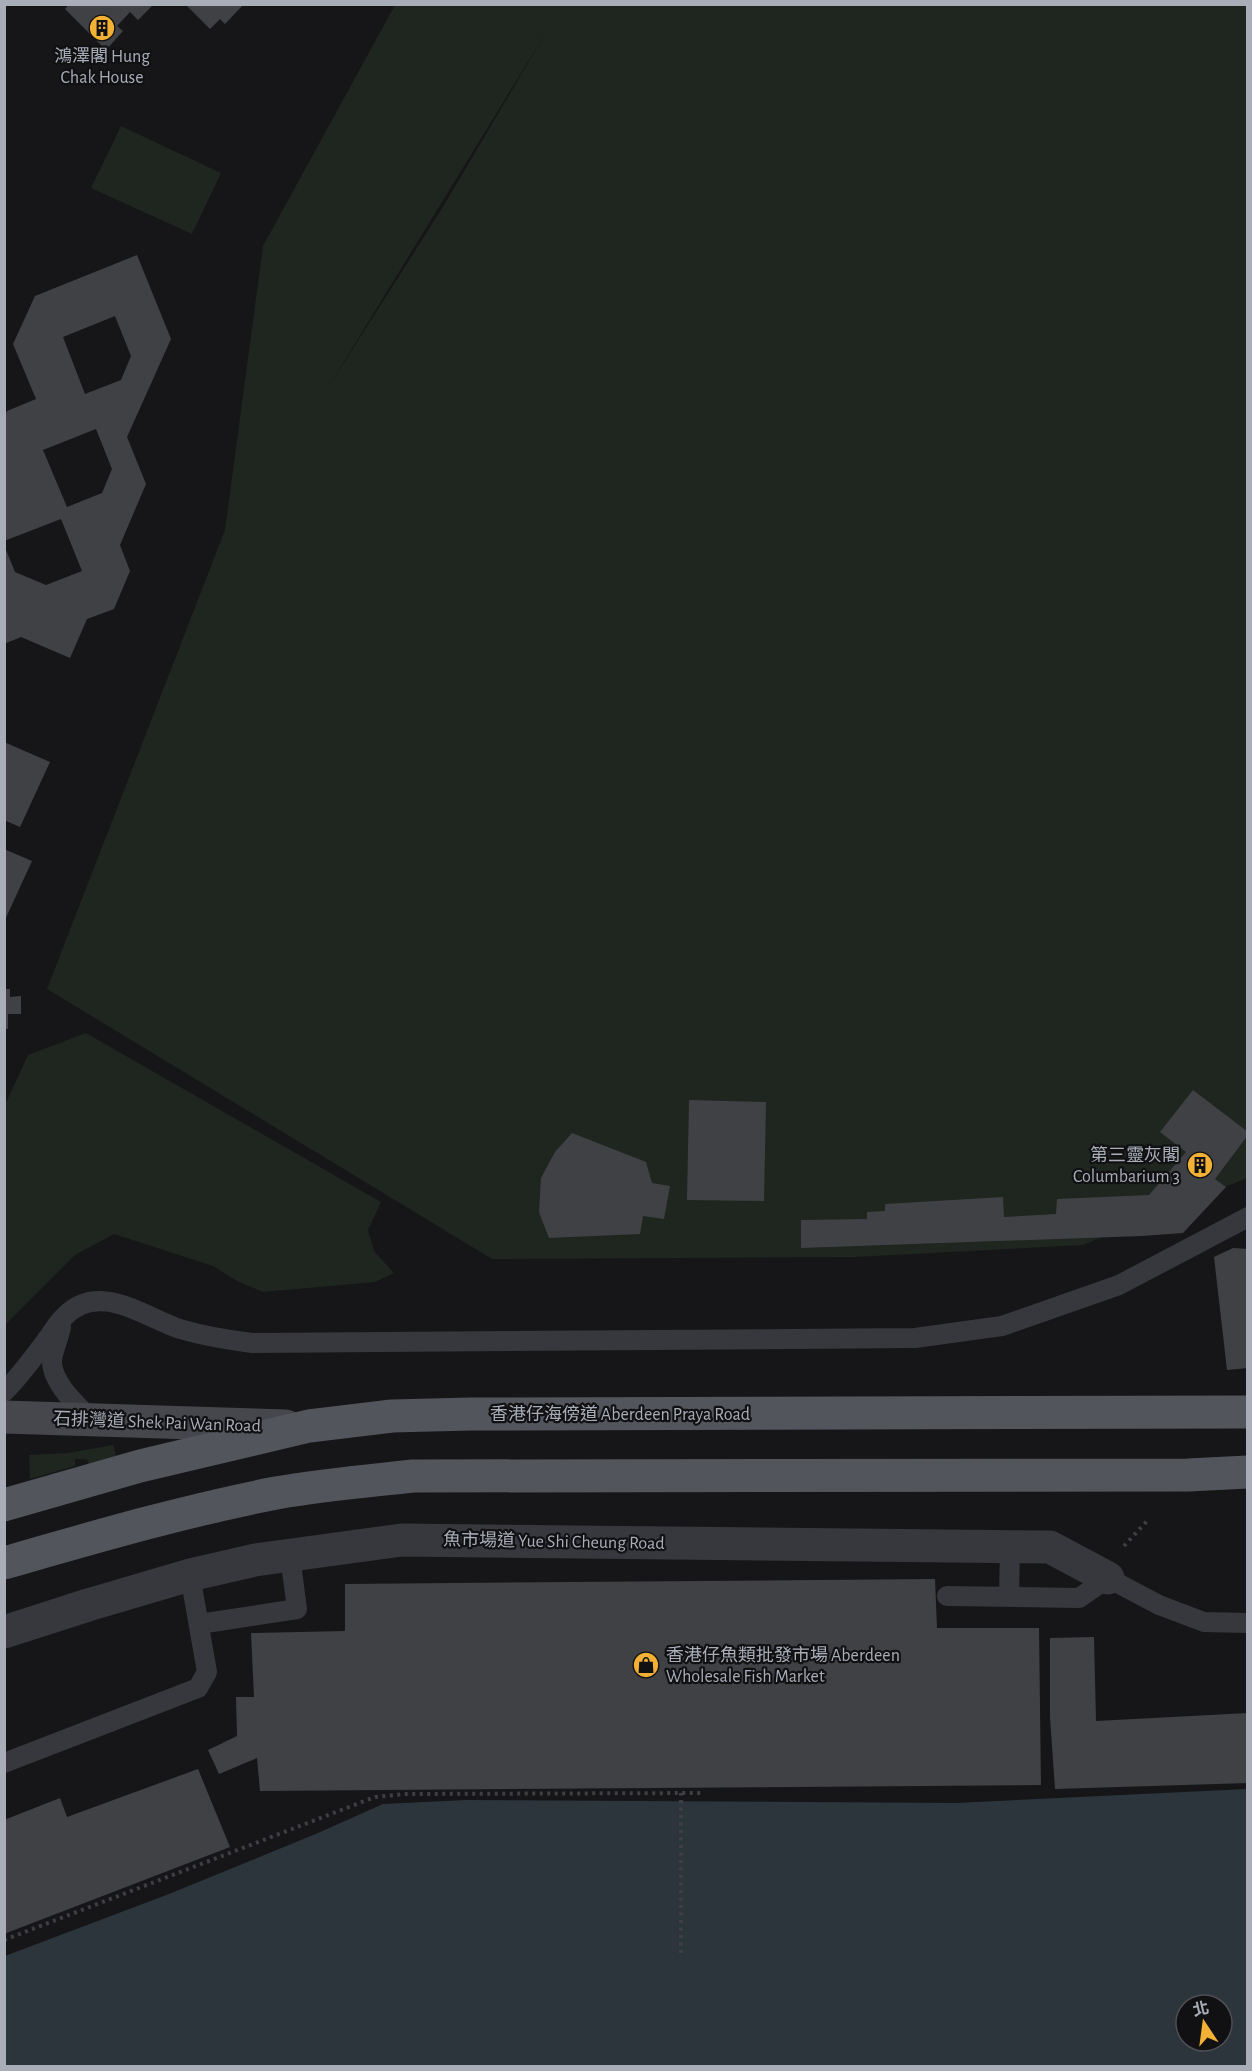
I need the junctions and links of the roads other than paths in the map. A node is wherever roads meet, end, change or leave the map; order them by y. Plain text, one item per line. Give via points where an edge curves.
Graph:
1 (1248, 1217) edge
2 (70, 1312) junction
3 (4, 1392) edge
4 (1248, 1412) edge
5 (4, 1417) edge
6 (92, 1420) junction
7 (309, 1426) junction
8 (1248, 1472) edge
9 (4, 1506) edge
10 (1010, 1546) junction
11 (290, 1556) junction
12 (4, 1563) edge
13 (190, 1575) junction
14 (1108, 1578) junction
15 (947, 1596) dead end
16 (1009, 1597) junction
17 (1248, 1623) edge
18 (199, 1624) junction
19 (4, 1632) edge
20 (4, 1764) edge

1 - 2 lane via 1119,1285 1002,1326 915,1338 252,1343 181,1329 117,1302 88,1303
2 - 3 lane
2 - 6 lane via 52,1361 69,1396
4 - 7 main road, 香港仔海傍道 Aberdeen Praya Road via 471,1414 392,1416
5 - 6 main road, 石排灣道 Shek Pai Wan Road
6 - 7 main road, 石排灣道 Shek Pai Wan Road
7 - 9 main road, 香港仔海傍道 Aberdeen Praya Road via 140,1466
8 - 12 main road via 413,1476 275,1493 176,1515
10 - 11 street, 魚市場道 Yue Shi Cheung Road via 402,1540
10 - 14 street, 魚市場道 Yue Shi Cheung Road via 1050,1547
10 - 16 lane
11 - 13 street, 魚市場道 Yue Shi Cheung Road
11 - 18 lane via 297,1609
13 - 18 lane
13 - 19 street, 魚市場道 Yue Shi Cheung Road
14 - 16 lane via 1079,1598
14 - 17 lane via 1159,1605 1204,1622
15 - 16 lane
18 - 20 lane via 207,1672 198,1688

